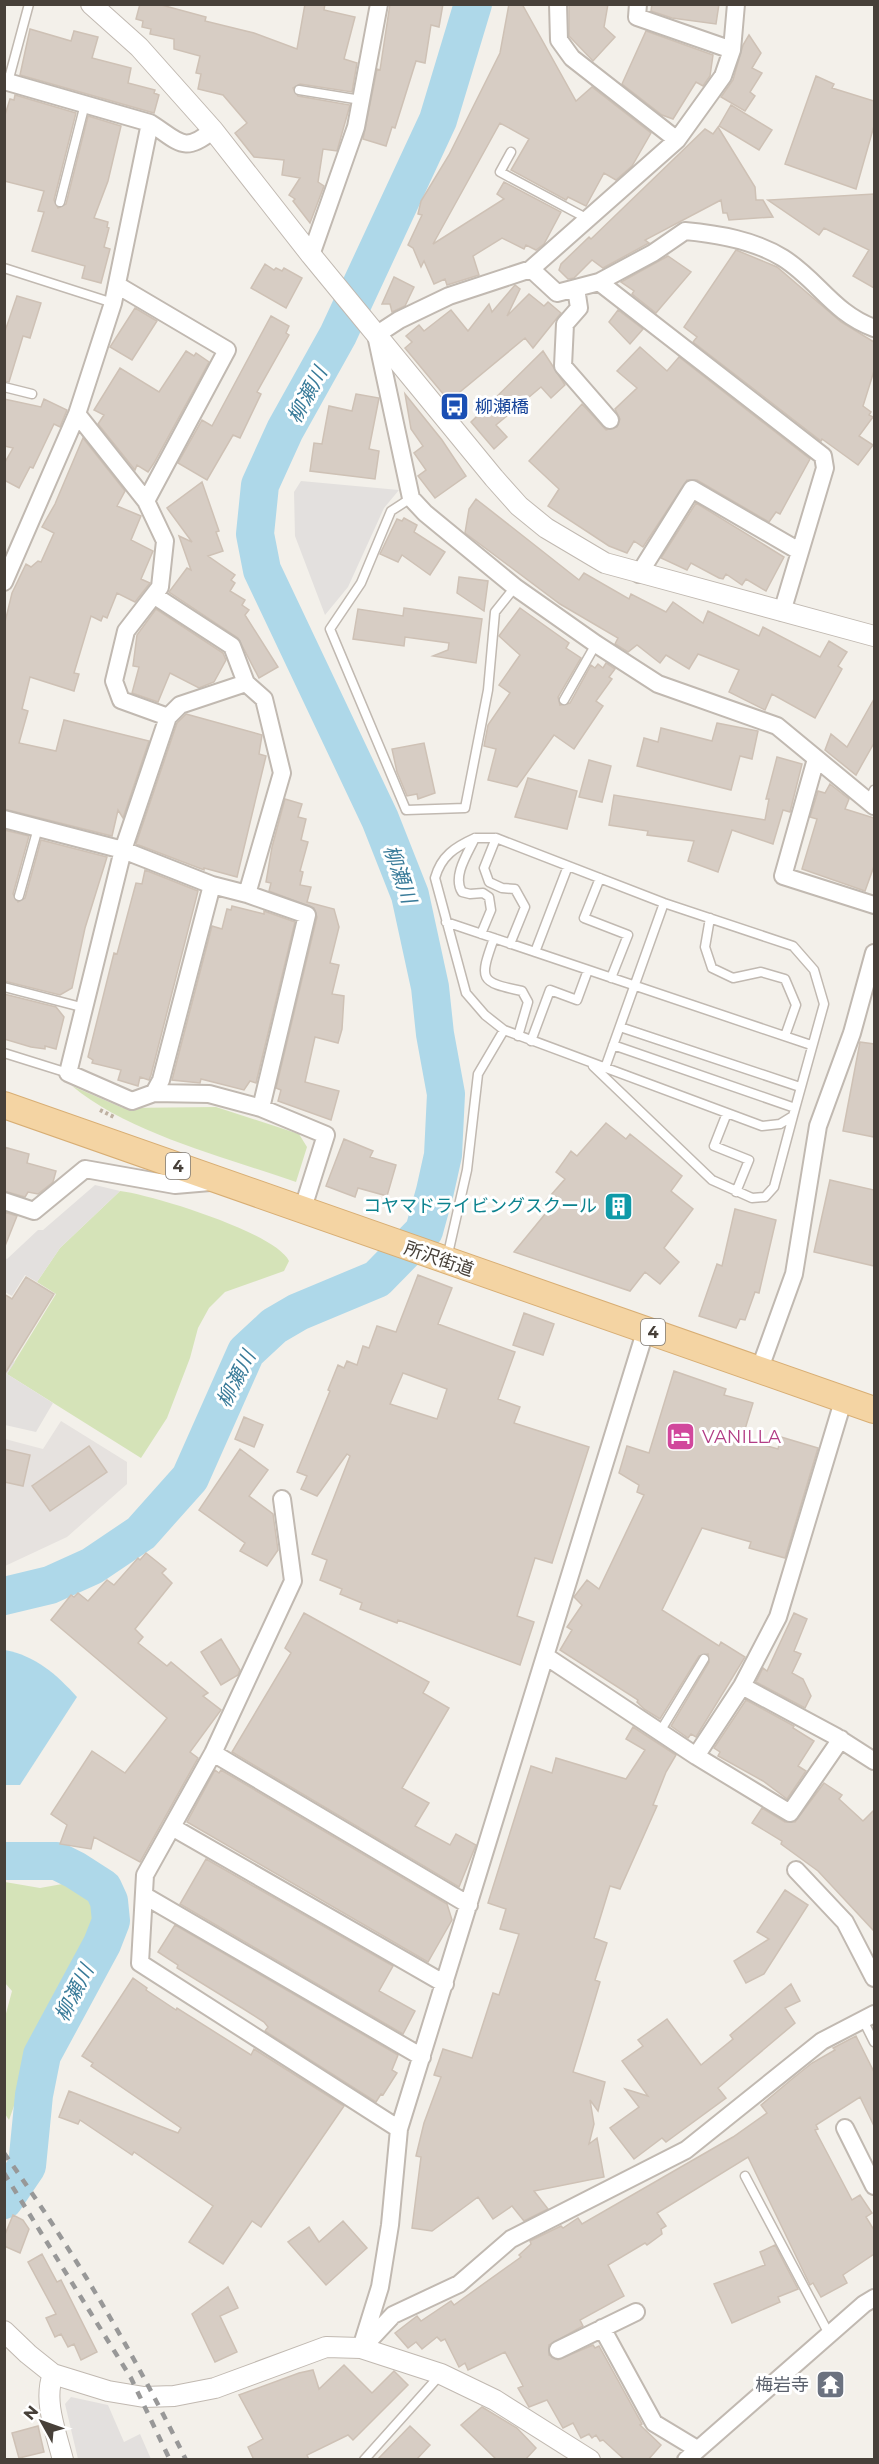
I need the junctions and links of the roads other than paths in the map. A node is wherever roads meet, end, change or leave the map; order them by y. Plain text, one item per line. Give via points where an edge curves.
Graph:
1 (29, 4) edge
2 (91, 4) edge
3 (379, 4) edge
4 (558, 4) edge
5 (638, 4) edge
6 (736, 4) edge
7 (732, 50) junction
8 (6, 81) edge
9 (299, 90) dead end
10 (361, 100) junction
11 (85, 104) junction
12 (150, 123) junction
13 (213, 130) junction
14 (677, 140) junction
15 (510, 152) dead end
16 (60, 202) dead end
17 (588, 219) junction
18 (314, 259) junction
19 (4, 268) edge
20 (531, 269) junction
21 (599, 282) junction
22 (117, 285) junction
23 (576, 288) junction
24 (113, 303) junction
25 (874, 328) edge
26 (375, 333) junction
27 (4, 387) edge
28 (32, 394) dead end
29 (77, 414) junction
30 (610, 420) dead end
31 (411, 498) junction
32 (146, 501) junction
33 (799, 551) junction
34 (639, 574) junction
35 (4, 582) edge
36 (515, 587) junction
37 (155, 596) junction
38 (782, 612) junction
39 (874, 636) edge
40 (596, 644) junction
41 (246, 683) junction
42 (564, 700) dead end
43 (168, 717) junction
44 (816, 759) junction
45 (873, 799) edge
46 (4, 819) edge
47 (38, 828) junction
48 (475, 838) junction
49 (496, 838) junction
50 (123, 850) junction
51 (568, 866) junction
52 (600, 878) junction
53 (212, 885) junction
54 (247, 894) junction
55 (19, 896) dead end
56 (664, 903) junction
57 (874, 905) edge
58 (710, 918) junction
59 (446, 922) junction
60 (482, 934) junction
61 (494, 938) junction
62 (510, 944) junction
63 (535, 952) junction
64 (874, 953) edge
65 (588, 970) junction
66 (611, 978) junction
67 (635, 986) junction
68 (4, 987) edge
69 (85, 1008) junction
70 (620, 1027) junction
71 (504, 1030) junction
72 (518, 1036) junction
73 (785, 1036) junction
74 (531, 1041) junction
75 (614, 1045) junction
76 (811, 1045) junction
77 (4, 1053) edge
78 (589, 1062) junction
79 (605, 1068) junction
80 (68, 1073) junction
81 (800, 1087) junction
82 (154, 1093) junction
83 (4, 1105) edge
84 (261, 1108) junction
85 (794, 1112) junction
86 (727, 1113) junction
87 (220, 1181) junction
88 (736, 1192) junction
89 (4, 1202) edge
90 (302, 1211) junction
91 (439, 1259) junction
92 (646, 1329) junction
93 (760, 1368) junction
94 (844, 1398) junction
95 (874, 1410) edge
96 (282, 1499) dead end
97 (546, 1657) junction
98 (704, 1659) dead end
99 (742, 1686) junction
100 (661, 1730) junction
101 (841, 1739) junction
102 (213, 1753) junction
103 (696, 1755) junction
104 (874, 1761) edge
105 (172, 1827) junction
106 (796, 1870) dead end
107 (146, 1896) junction
108 (469, 1905) junction
109 (874, 1978) edge
110 (445, 1984) junction
111 (868, 2017) edge
112 (874, 2042) edge
113 (422, 2057) junction
114 (845, 2128) dead end
115 (399, 2129) junction
116 (745, 2176) dead end
117 (874, 2186) edge
118 (874, 2298) edge
119 (636, 2312) dead end
120 (602, 2328) junction
121 (4, 2331) edge
122 (830, 2334) junction
123 (361, 2348) junction
124 (558, 2350) dead end
125 (53, 2374) junction
126 (441, 2374) junction
127 (692, 2455) edge
128 (578, 2456) edge
129 (63, 2460) edge
130 (364, 2460) edge

1 - 8 lane
2 - 13 street via 139,47
3 - 10 street
4 - 14 street via 558,40 572,58
5 - 7 street via 637,17
6 - 7 street
7 - 14 street via 723,76
8 - 11 street
9 - 10 lane
10 - 18 street
11 - 12 street
11 - 16 lane
12 - 13 street via 187,145 197,144
12 - 22 street
13 - 18 street
14 - 17 street
15 - 17 lane via 500,172
17 - 20 street
18 - 26 street
19 - 24 lane
20 - 23 street via 557,293
20 - 26 street via 449,296
21 - 23 street
21 - 25 street via 685,231 716,234 782,257 854,320
21 - 33 street via 823,456 825,468
22 - 24 street
22 - 32 street via 227,350
23 - 30 street via 579,308 565,324 563,366
24 - 29 street
26 - 31 street
26 - 34 street via 519,506 575,548
27 - 28 lane
29 - 32 street
29 - 35 street
31 - 36 street
31 - 36 lane via 391,511 362,584 330,629 406,810 465,808 488,690 495,612
32 - 37 street via 165,541 160,587
33 - 34 street via 692,489
33 - 38 street
34 - 38 street
36 - 40 street
37 - 41 street via 232,646
37 - 43 street via 126,631 114,681 121,700
38 - 39 street
40 - 42 lane
40 - 44 street via 658,684 777,726
41 - 43 street via 180,705
41 - 54 street via 264,699 282,773
43 - 50 street
44 - 45 street
44 - 57 street via 783,876
46 - 47 street
47 - 50 street
47 - 55 lane
48 - 49 lane
48 - 59 lane via 438,865 436,890
48 - 60 lane via 459,875 459,887 462,892 483,892 489,897 491,910
49 - 51 lane
49 - 62 lane via 484,868 489,882 515,889 525,907
50 - 53 street
50 - 69 street
51 - 52 lane
51 - 63 lane
52 - 56 lane
52 - 66 lane via 584,918 628,935
53 - 54 street
53 - 82 street via 161,1080
54 - 84 street via 307,915
56 - 58 lane
56 - 67 lane
58 - 73 lane via 705,947 712,969 733,978 761,972 785,979 796,1005
58 - 76 lane via 793,946 814,970 824,1004
59 - 60 lane
59 - 71 lane via 466,993
60 - 61 lane
61 - 62 lane
61 - 72 lane via 484,975 493,985 522,992 528,1002
62 - 63 lane
63 - 65 lane
64 - 93 street via 852,1033 818,1126 794,1274
65 - 66 lane
65 - 74 lane via 577,1000 550,990
66 - 67 lane
67 - 70 lane
67 - 73 lane
68 - 69 lane
69 - 80 street
70 - 75 lane
70 - 81 lane
71 - 72 lane
71 - 91 lane via 478,1074 467,1170
72 - 74 lane
73 - 76 lane
74 - 78 lane
75 - 79 lane
75 - 85 lane
76 - 81 lane
77 - 80 lane
78 - 79 lane
78 - 88 lane via 712,1180
79 - 86 lane
80 - 82 street via 132,1101
81 - 85 lane
82 - 84 street via 209,1094
83 - 87 main road, 所沢街道 / 4
84 - 90 street via 326,1135
85 - 86 lane via 780,1124 762,1126
85 - 88 lane via 774,1187 765,1197
86 - 88 lane via 714,1146 749,1160
87 - 89 street via 175,1185 85,1169 34,1211
87 - 90 main road, 所沢街道 / 4
90 - 91 main road, 所沢街道 / 4
91 - 92 main road, 所沢街道 / 4
92 - 93 main road, 所沢街道 / 4
92 - 97 street
93 - 94 main road, 所沢街道 / 4
94 - 95 main road, 所沢街道 / 4
94 - 99 street via 778,1617
96 - 102 street via 293,1581
97 - 100 street
97 - 108 street
98 - 100 lane
99 - 101 street
99 - 103 street
100 - 103 street
101 - 103 street via 790,1813
101 - 104 street
102 - 105 street
102 - 108 street
105 - 107 street via 145,1875
105 - 110 street
106 - 109 street via 845,1922
107 - 113 street
107 - 115 street via 140,1963
108 - 110 street
110 - 113 street
111 - 112 lane
111 - 123 street via 822,2041 686,2150 511,2239 459,2284 393,2315
113 - 115 street
114 - 117 street
115 - 123 street via 380,2287
116 - 122 lane
118 - 122 street
119 - 120 street
120 - 124 street
120 - 127 street via 654,2423
121 - 125 street
122 - 127 street
123 - 125 street via 326,2347 215,2388 174,2396 144,2397 108,2391
123 - 126 street
125 - 129 street via 48,2387 49,2402
126 - 128 street via 495,2400
126 - 130 lane

